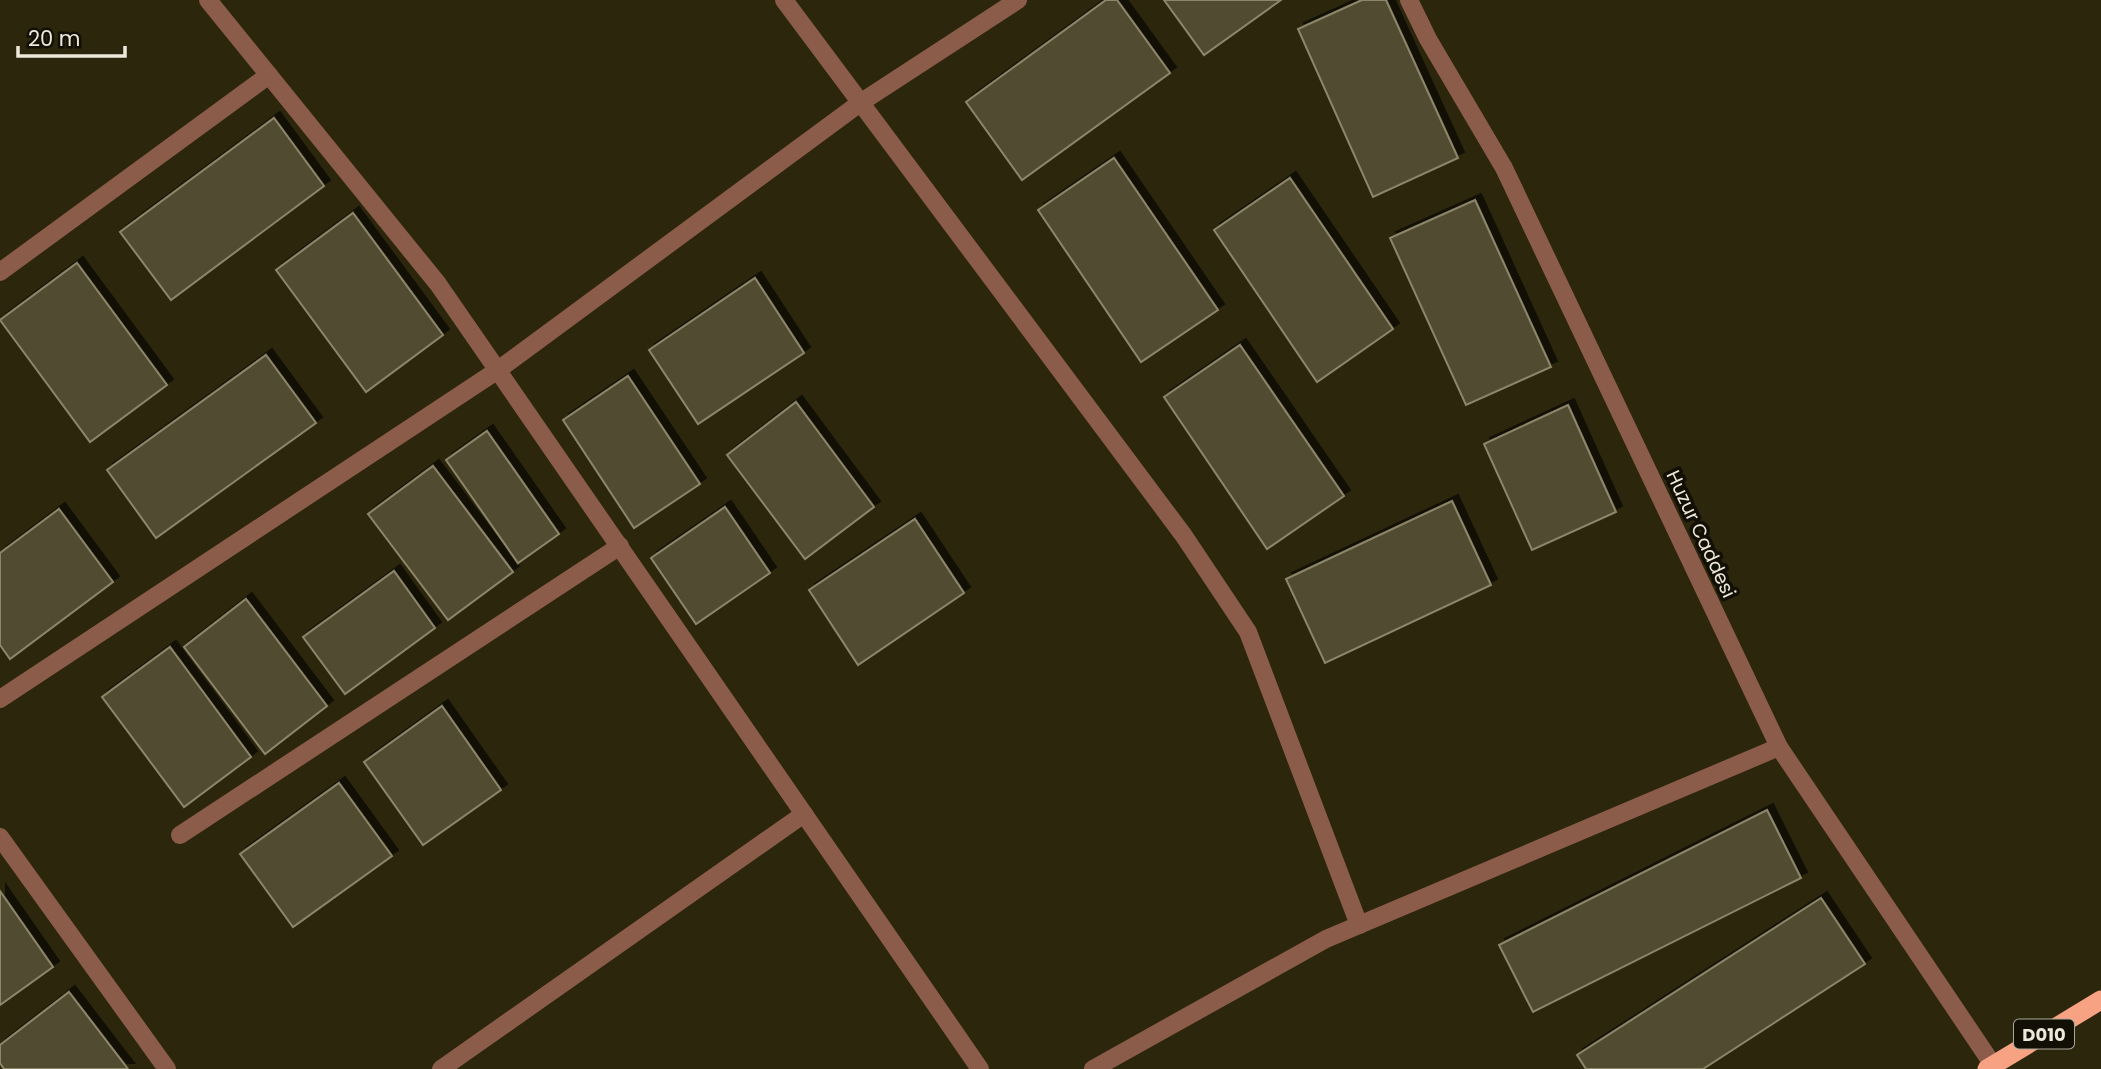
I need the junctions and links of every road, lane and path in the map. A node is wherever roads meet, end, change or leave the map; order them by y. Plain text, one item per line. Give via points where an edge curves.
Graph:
1 (208, 0) edge
2 (784, 0) edge
3 (1018, 0) edge
4 (1409, 0) edge
5 (269, 75) junction
6 (860, 103) junction
7 (0, 272) edge
8 (498, 370) junction
9 (620, 546) junction
10 (0, 699) edge
11 (1779, 747) junction
12 (804, 814) junction
13 (180, 835) dead end
14 (0, 837) edge
15 (1359, 925) junction
16 (2101, 1000) edge
17 (1990, 1067) edge
18 (167, 1069) edge
19 (441, 1069) edge
20 (981, 1069) edge
21 (1093, 1069) edge

1 - 5 street
2 - 6 street
3 - 6 street
4 - 11 street, Huzur Caddesi via 1504,168
5 - 7 street
5 - 8 street via 438,284
6 - 8 street
6 - 15 street via 1175,524 1248,632
8 - 9 street
8 - 10 street
9 - 12 street
9 - 13 street
11 - 15 street
11 - 17 street, Huzur Caddesi
12 - 19 street
12 - 20 street
14 - 18 street
15 - 21 street
16 - 17 highway, D010

